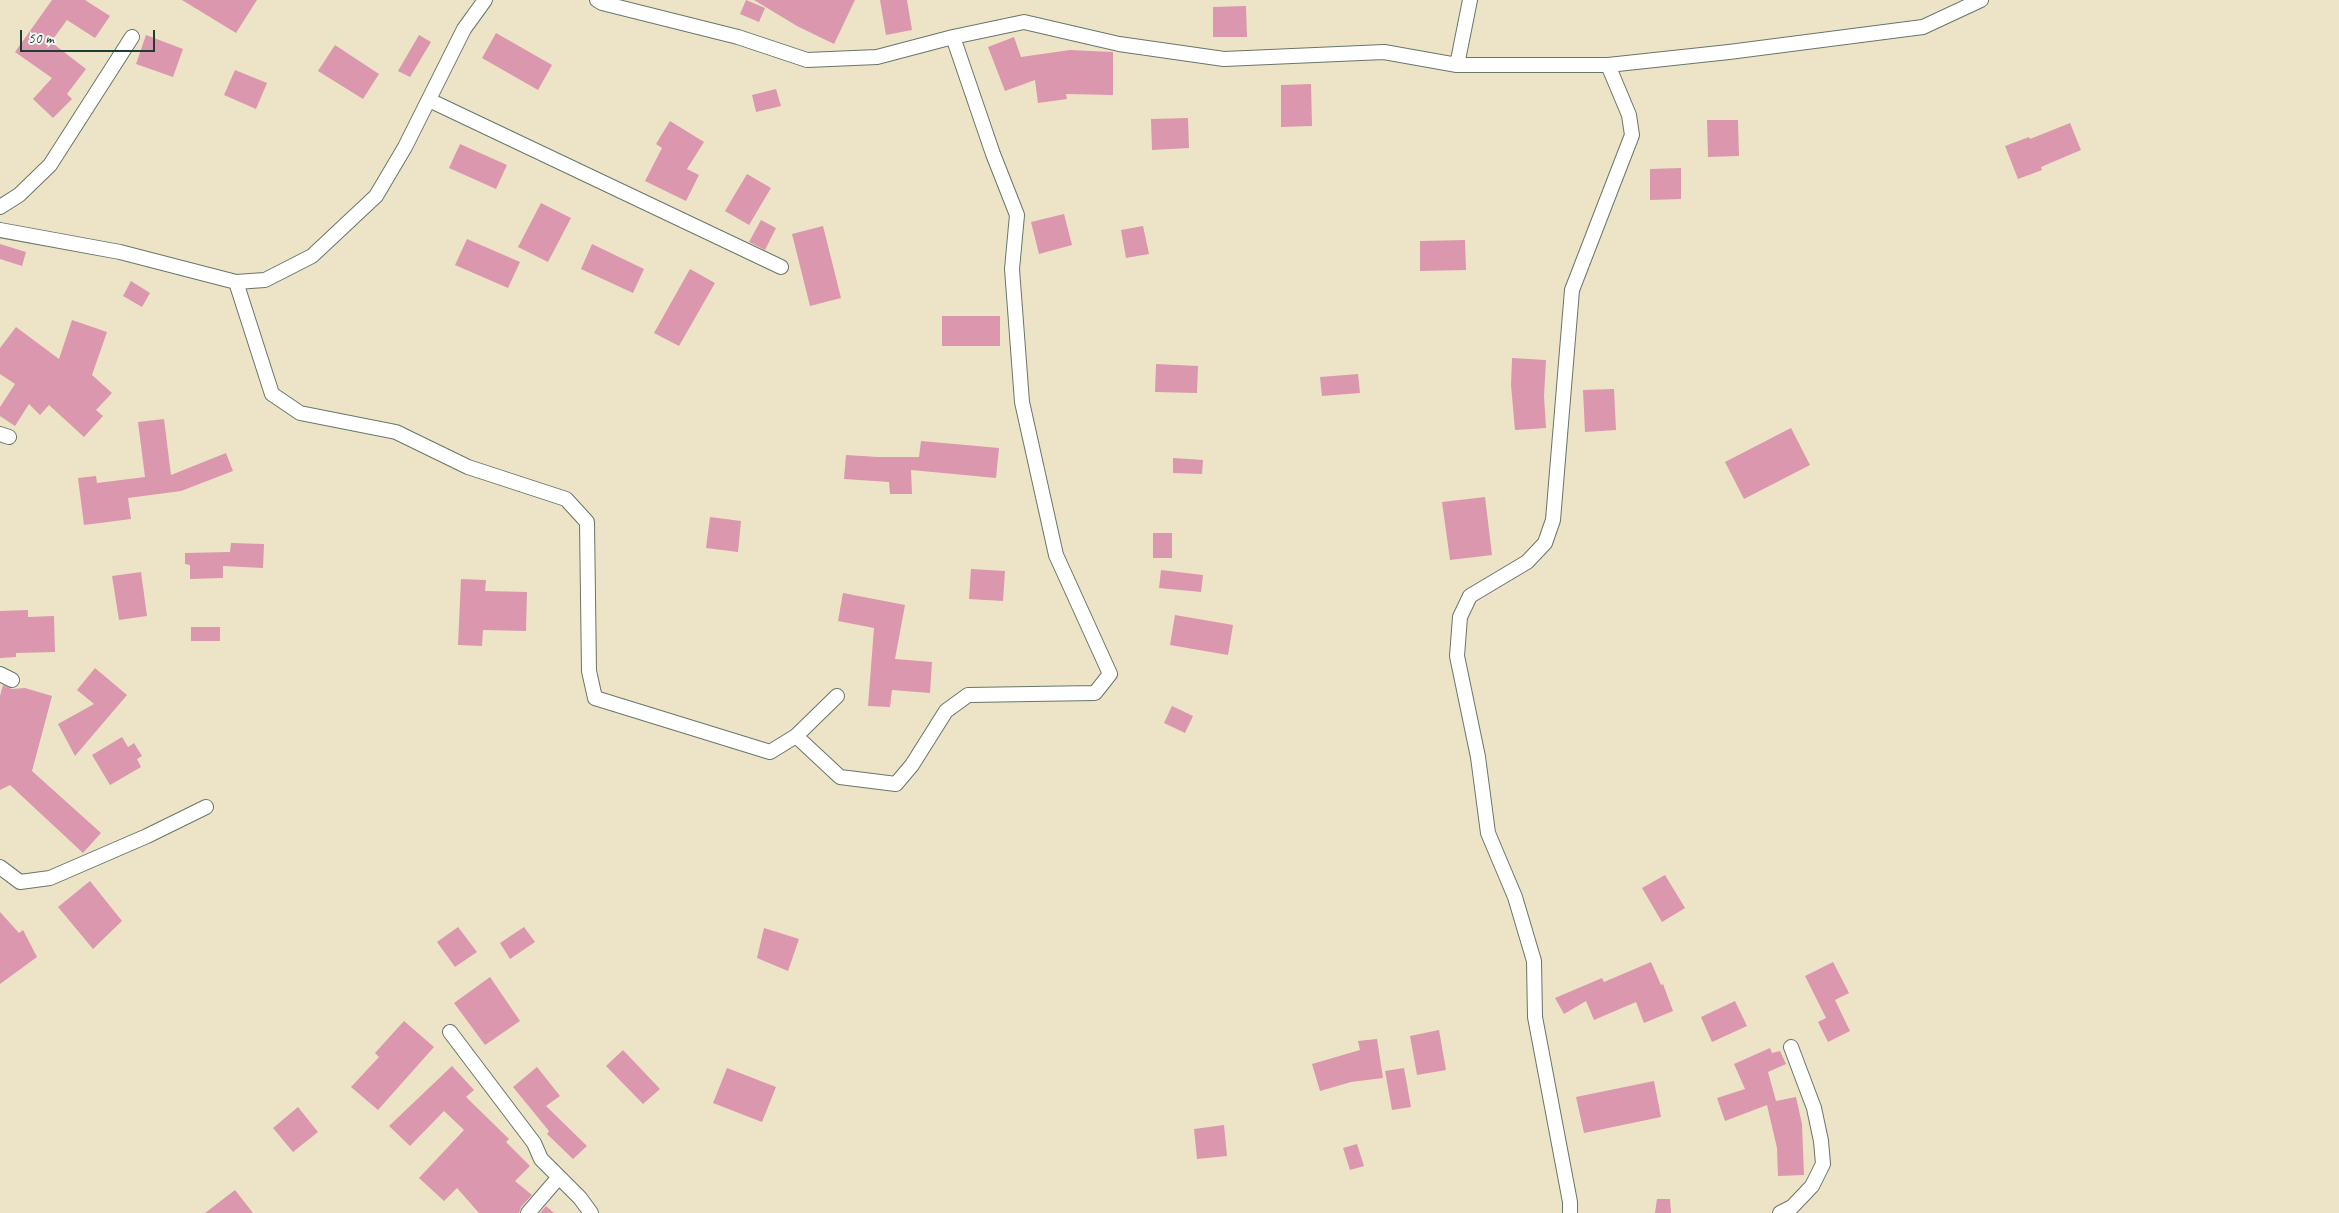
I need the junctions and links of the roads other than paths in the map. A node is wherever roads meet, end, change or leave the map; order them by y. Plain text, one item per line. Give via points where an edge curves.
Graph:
1 (485, 0) edge
2 (597, 0) edge
3 (1470, 0) edge
4 (1981, 0) edge
5 (132, 37) dead end
6 (953, 37) junction
7 (1457, 65) junction
8 (1608, 65) junction
9 (429, 100) junction
10 (0, 207) edge
11 (0, 230) edge
12 (782, 267) dead end
13 (236, 282) junction
14 (837, 696) dead end
15 (796, 736) junction
16 (206, 807) dead end
17 (0, 866) edge
18 (450, 1032) dead end
19 (1791, 1047) dead end
20 (559, 1177) junction
21 (528, 1213) edge
22 (591, 1213) edge
23 (1570, 1213) edge
24 (1780, 1213) edge

1 - 9 street via 464,30
2 - 6 street via 738,37 807,60 877,57
3 - 7 street
4 - 8 street via 1924,27
5 - 10 street via 50,165 19,195
6 - 7 street via 1024,22 1119,44 1224,59 1384,52
6 - 15 street via 1017,215 1012,269 1022,402 1056,556 1110,674 1095,693 968,695 946,711 896,784 840,777
7 - 8 street
8 - 23 street via 1630,114 1632,135 1572,290 1553,520 1545,543 1527,562 1470,596 1460,617 1457,656 1478,757 1488,834 1515,897 1534,961 1535,1017
9 - 12 street
9 - 13 street via 376,196 312,256 264,280
11 - 13 street via 120,252
13 - 15 street via 272,394 300,413 396,432 468,467 566,499 582,516 587,522 589,671 595,698 770,752
14 - 15 street
16 - 17 street via 50,878 20,882
18 - 20 street via 534,1143 541,1159
19 - 24 street via 1814,1108 1822,1164 1812,1186 1792,1207
20 - 21 street
20 - 22 street

